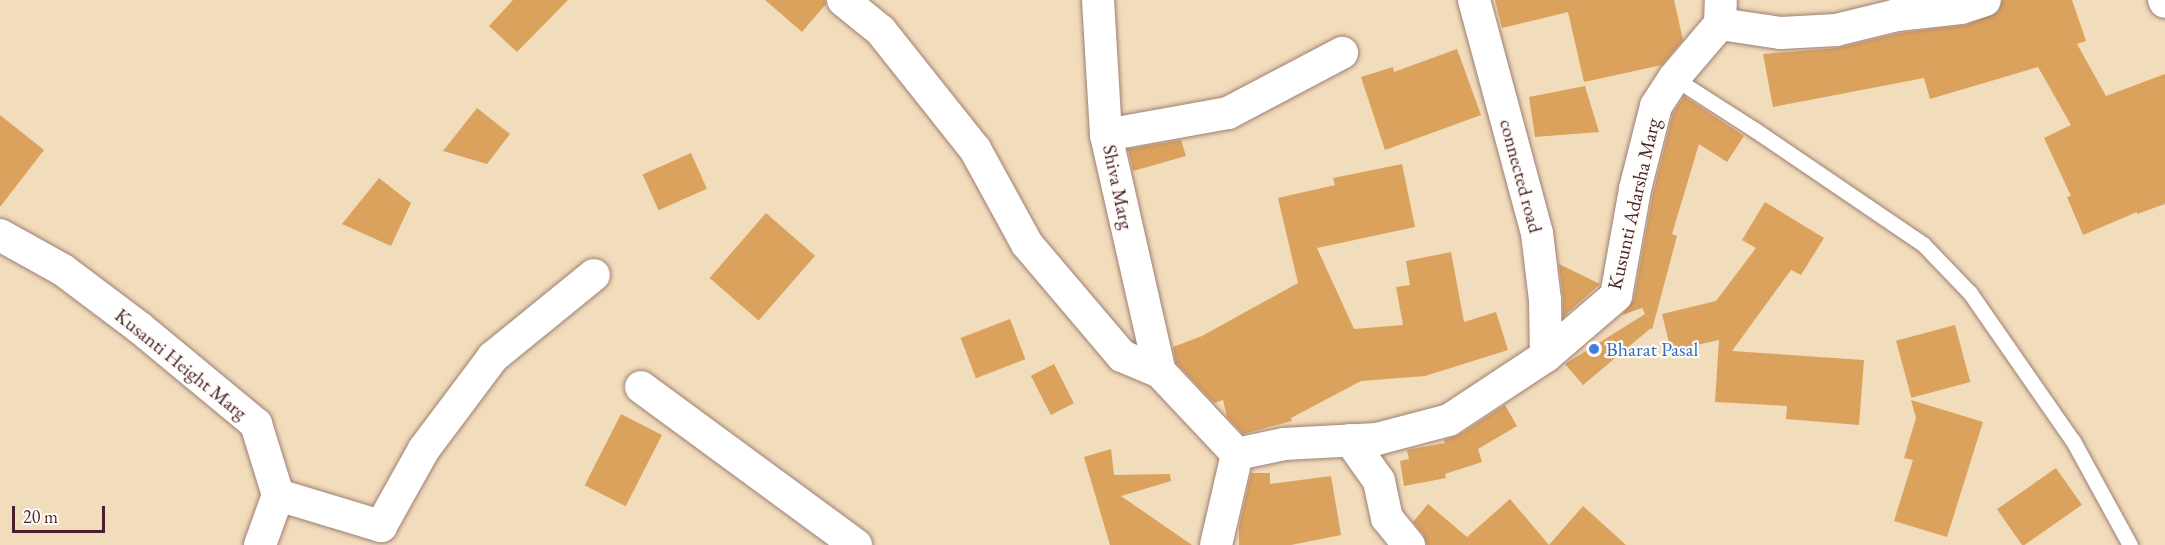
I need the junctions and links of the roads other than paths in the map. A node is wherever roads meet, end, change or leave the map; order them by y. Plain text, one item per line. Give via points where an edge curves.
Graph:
1 (1098, 0) edge
2 (1474, 0) edge
3 (1985, 0) edge
4 (851, 2) edge
5 (1720, 12) edge
6 (1342, 53) dead end
7 (1674, 78) junction
8 (1106, 135) junction
9 (0, 235) edge
10 (594, 275) dead end
11 (1546, 356) junction
12 (1160, 372) junction
13 (641, 387) dead end
14 (1350, 440) junction
15 (1237, 454) junction
16 (278, 495) junction
17 (260, 545) edge
18 (856, 545) edge
19 (1216, 545) edge
20 (1409, 545) edge
21 (2130, 545) edge

1 - 8 street, Shiva Marg
2 - 11 street, connected road via 1537,233 1545,300
3 - 5 street via 1961,8 1897,15 1836,30 1781,33
4 - 12 street via 881,31 975,149 1027,244 1122,356
5 - 7 street, Kusunti Adarsha Marg
6 - 8 street via 1228,113
7 - 11 street, Kusunti Adarsha Marg via 1656,106 1635,189 1616,296
7 - 21 lane via 1923,244 1970,293 2073,441
8 - 12 street, Shiva Marg
9 - 16 street, Kusanti Height Marg via 63,270 256,424
10 - 16 street via 493,357 424,449 381,526
11 - 14 street, Kusunti Adarsha Marg via 1449,420 1377,439
12 - 15 street
13 - 18 street
14 - 15 street, Kusunti Adarsha Marg via 1284,444
14 - 20 street via 1379,481 1388,518
15 - 19 street
16 - 17 street

